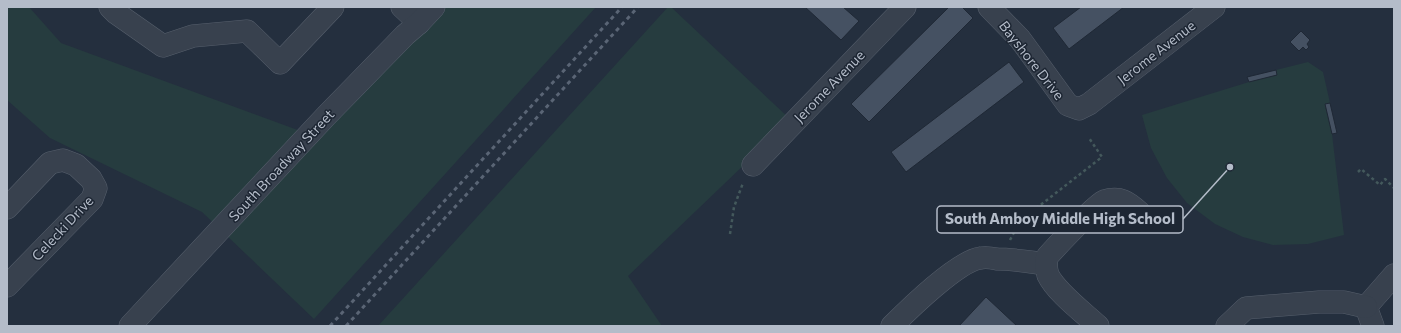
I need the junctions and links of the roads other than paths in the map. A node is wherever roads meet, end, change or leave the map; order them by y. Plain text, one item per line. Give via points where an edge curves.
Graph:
1 (110, 7) edge
2 (333, 7) edge
3 (402, 7) edge
4 (434, 7) edge
5 (905, 7) edge
6 (989, 7) edge
7 (1214, 7) edge
8 (419, 23) junction
9 (1079, 109) joint
10 (753, 164) road end
11 (7, 208) edge
12 (1139, 212) dead end
13 (1046, 264) junction
14 (1394, 275) edge
15 (8, 284) edge
16 (1370, 316) edge
17 (130, 326) edge
18 (892, 326) edge
19 (1098, 326) edge
20 (1227, 326) edge

1 - 2 street via 163,46 193,36 247,31 280,63
3 - 8 street
4 - 8 street, South Broadway Street
5 - 10 street, Jerome Avenue
6 - 9 street, Bayshore Drive via 1020,39 1068,106
7 - 9 street, Jerome Avenue via 1089,104
8 - 17 street, South Broadway Street via 326,116
11 - 15 street, Celecki Drive via 50,163 63,160 76,165 91,179 96,188 92,199
12 - 13 street via 1129,202 1117,199 1102,201 1047,257
13 - 18 street via 981,258 964,264 936,285
13 - 19 street via 1048,275 1054,284
14 - 16 street
16 - 20 street via 1344,302 1319,302 1246,308

